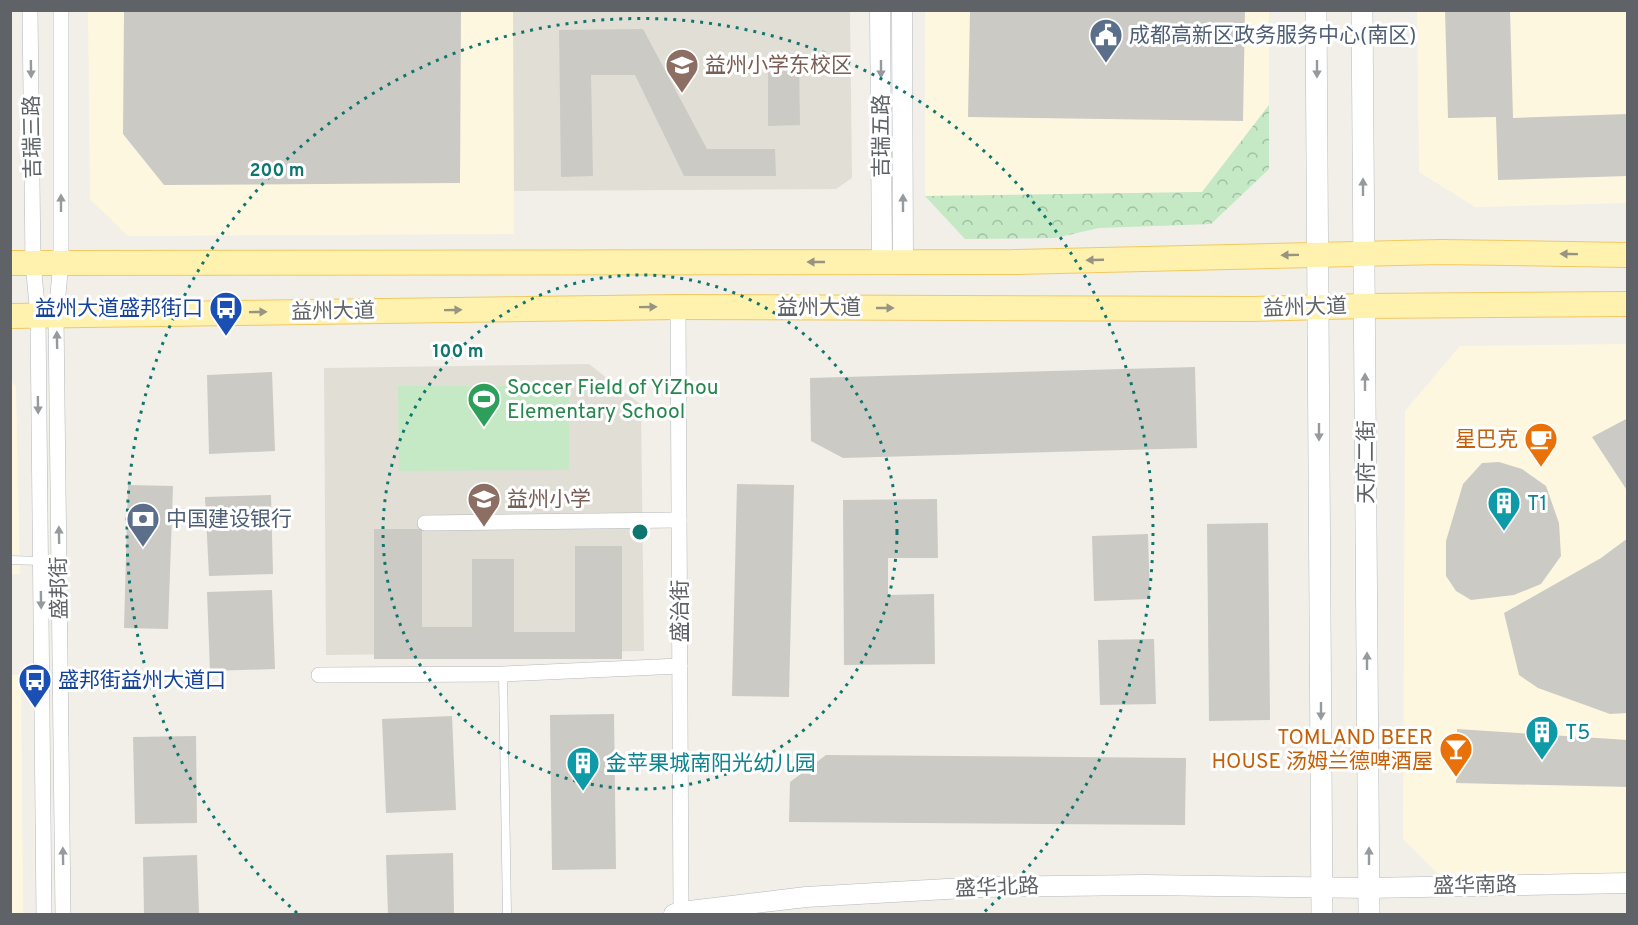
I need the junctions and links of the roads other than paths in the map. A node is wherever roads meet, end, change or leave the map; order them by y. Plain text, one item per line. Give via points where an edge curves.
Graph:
1 (30, 10) edge
2 (61, 10) edge
3 (880, 10) edge
4 (902, 10) edge
5 (1316, 10) edge
6 (1362, 10) edge
7 (1364, 254) junction
8 (1318, 255) junction
9 (1628, 255) edge
10 (61, 262) junction
11 (893, 262) junction
12 (22, 263) edge
13 (1628, 304) edge
14 (1364, 306) junction
15 (678, 307) junction
16 (1318, 307) junction
17 (47, 315) junction
18 (10, 316) edge
19 (679, 520) junction
20 (425, 523) dead end
21 (10, 560) edge
22 (40, 561) junction
23 (680, 666) junction
24 (503, 674) junction
25 (319, 675) dead end
26 (681, 762) junction
27 (626, 764) dead end
28 (1628, 883) edge
29 (1322, 886) junction
30 (1369, 888) junction
31 (679, 914) edge
32 (44, 915) edge
33 (63, 915) edge
34 (507, 915) edge
35 (1322, 915) edge
36 (1369, 915) edge

1 -> 12 street, 吉瑞三路
10 -> 2 street, 吉瑞三路
3 -> 11 street, 吉瑞五路
11 -> 4 street, 吉瑞五路
5 -> 8 main road
7 -> 6 main road, 天府二街
7 - 8 main road
9 -> 7 main road
7 - 14 main road, 天府二街
8 -> 11 main road
8 - 16 main road
11 -> 10 main road
10 - 12 main road
10 - 17 street, 盛邦街
12 - 17 street, 盛邦街
13 - 14 main road, 益州大道
14 - 16 main road, 益州大道
30 -> 14 main road, 天府二街
15 -> 16 main road, 益州大道
17 -> 15 main road, 益州大道
15 - 19 street, 盛治街
16 -> 29 main road
17 - 18 main road, 益州大道
17 -> 22 street, 盛邦街
33 -> 17 street, 盛邦街
19 - 20 street
19 - 23 street, 盛治街
21 - 22 lane
22 -> 32 street, 盛邦街
23 - 24 street
23 - 26 street, 盛治街
24 - 25 street
24 - 34 lane
26 - 27 lane
26 - 31 street, 盛治街
28 - 30 street, 盛华南路
29 - 30 street, 盛华南路
29 - 31 street, 盛华北路 via 982,887 806,897
29 - 35 main road
30 - 36 main road, 天府二街

